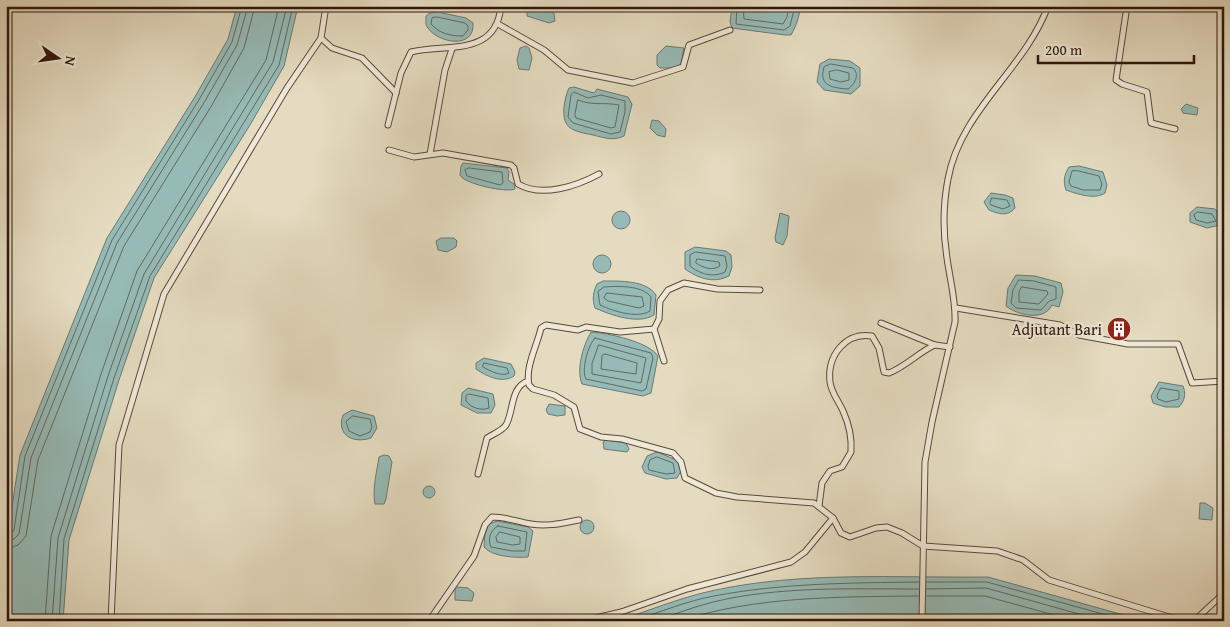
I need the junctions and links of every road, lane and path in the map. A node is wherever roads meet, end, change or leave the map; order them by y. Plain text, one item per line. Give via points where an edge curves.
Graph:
1 (326, 6) edge
2 (501, 6) edge
3 (1048, 6) edge
4 (1127, 6) edge
5 (498, 24) junction
6 (730, 30) dead end
7 (321, 38) junction
8 (452, 49) junction
9 (396, 94) junction
10 (388, 125) dead end
11 (1175, 129) dead end
12 (389, 150) dead end
13 (430, 154) junction
14 (599, 174) dead end
15 (760, 290) dead end
16 (956, 308) junction
17 (881, 323) dead end
18 (654, 329) junction
19 (935, 345) junction
20 (950, 347) junction
21 (664, 361) dead end
22 (528, 381) junction
23 (1224, 381) edge
24 (478, 474) dead end
25 (818, 506) junction
26 (833, 518) junction
27 (579, 520) dead end
28 (923, 546) junction
29 (1224, 593) edge
30 (111, 621) edge
31 (429, 621) edge
32 (582, 621) edge
33 (922, 621) edge
34 (1182, 621) edge
35 (1194, 621) edge

1 - 7 street
2 - 5 street
3 - 16 street via 1040,28 962,138 948,178 944,232
4 - 11 street via 1116,80 1147,92 1151,122
5 - 6 street via 544,50 568,70 633,83 683,67 690,45
5 - 8 street via 480,40
7 - 9 street via 332,48 362,58
7 - 30 street via 287,88 164,294 119,445
8 - 9 street via 411,52
8 - 13 street via 445,70
9 - 10 street
12 - 13 street via 414,156
13 - 14 street via 443,153 511,165 518,184 534,188 558,190
15 - 18 street via 717,289 684,283 668,290 660,301 659,318
16 - 20 street
16 - 23 street via 1060,325 1079,335 1128,344 1178,344 1192,383
17 - 19 street
18 - 21 street
18 - 22 street via 620,332 546,325 541,328
19 - 20 street
19 - 25 street via 909,364 889,373 884,372 877,341 872,336 857,336 845,341 836,352 831,364 830,383 848,424 851,452 842,467 830,471 822,483
20 - 28 street via 926,462
22 - 24 street via 515,392 506,425 487,438
22 - 25 street via 533,390 554,395 574,407 580,429 673,453 681,462 685,478 694,484 737,497 814,503
25 - 26 street
26 - 28 street via 841,533 850,538 887,527
26 - 32 street via 805,552 791,562
27 - 31 street via 546,526 492,517 487,521 474,556
28 - 33 street
28 - 34 street via 997,550 1023,560 1049,580
29 - 35 street

